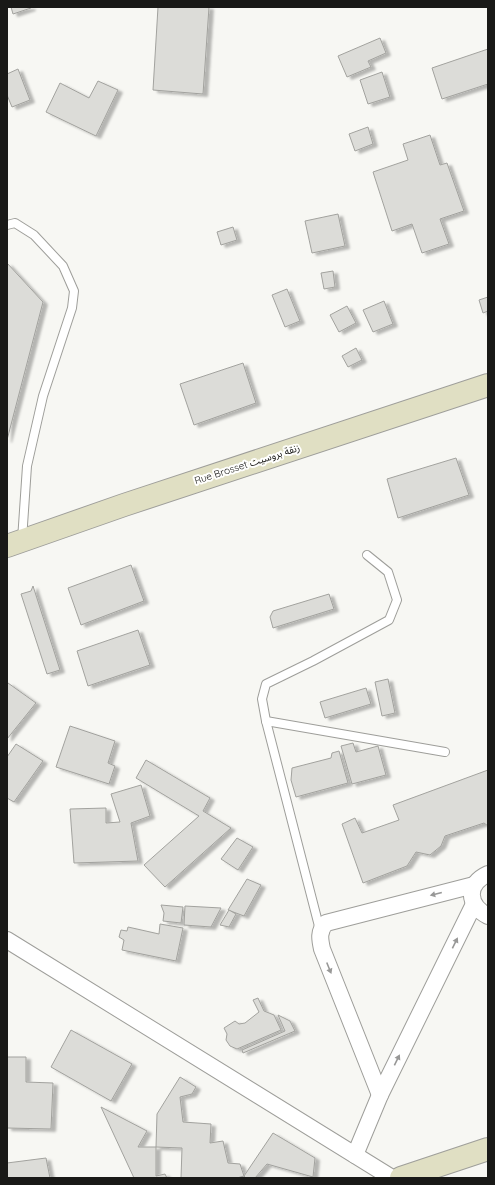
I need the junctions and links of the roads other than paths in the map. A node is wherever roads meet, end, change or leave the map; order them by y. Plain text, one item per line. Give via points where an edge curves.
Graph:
1 (7, 225) edge
2 (488, 385) edge
3 (14, 543) edge
4 (367, 556) dead end
5 (266, 721) junction
6 (445, 752) dead end
7 (488, 874) edge
8 (474, 885) junction
9 (474, 904) junction
10 (488, 916) edge
11 (321, 930) junction
12 (7, 940) edge
13 (380, 1095) junction
14 (488, 1149) edge
15 (354, 1155) junction
16 (392, 1178) edge
17 (401, 1178) edge

1 - 3 lane via 15,223 34,235 63,266 74,291 72,308 43,396 27,466
2 - 3 main road, Rue Brosset زنقة بروسيت
4 - 5 lane via 388,572 397,600 389,620 266,684 262,699
5 - 6 lane
5 - 11 lane
7 - 8 street via 480,877
8 - 9 street
8 -> 11 street via 326,923
9 - 10 street via 480,912
13 -> 9 street
11 -> 13 street via 322,949
12 - 15 street
13 - 15 street
14 - 17 main road
15 - 16 street

